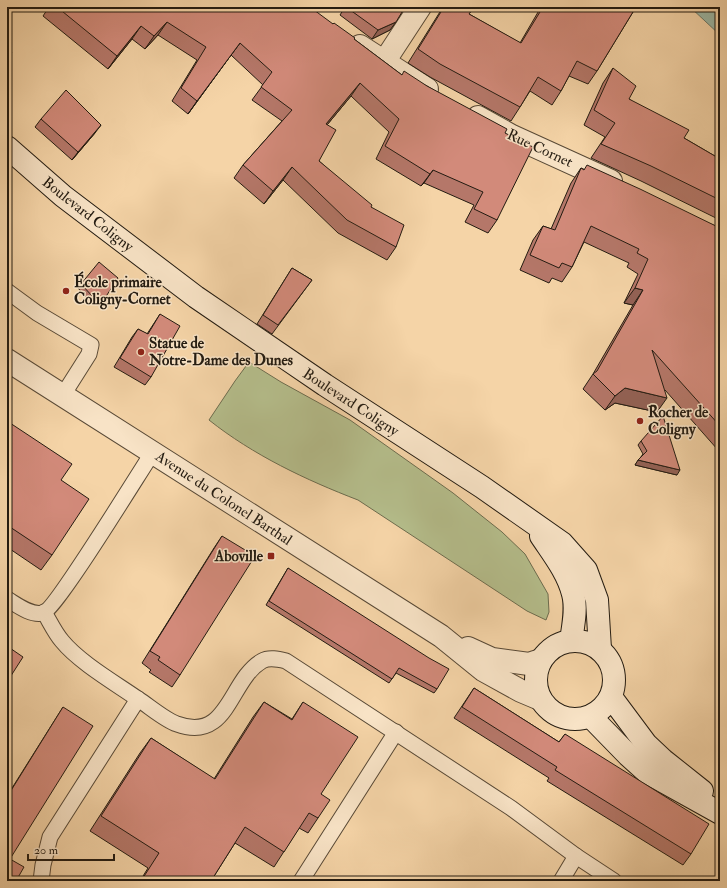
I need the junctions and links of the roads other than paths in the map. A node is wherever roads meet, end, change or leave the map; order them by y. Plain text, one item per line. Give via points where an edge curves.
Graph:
1 (420, 7) edge
2 (346, 35) edge
3 (384, 62) junction
4 (7, 147) edge
5 (628, 188) edge
6 (7, 291) edge
7 (7, 360) edge
8 (64, 396) junction
9 (153, 452) junction
10 (529, 519) junction
11 (7, 598) edge
12 (44, 612) junction
13 (441, 636) junction
14 (571, 641) junction
15 (600, 649) junction
16 (541, 660) junction
17 (611, 697) junction
18 (540, 698) junction
19 (138, 699) junction
20 (591, 716) junction
21 (396, 732) junction
22 (720, 805) edge
23 (720, 813) edge
24 (576, 856) junction
25 (41, 881) edge
26 (301, 881) edge
27 (561, 881) edge
28 (614, 881) edge

1 - 3 street
2 - 3 street, Rue Cornet
3 - 5 street, Rue Cornet via 424,88 512,136
4 - 10 street, Boulevard Coligny via 62,196 196,298
6 - 8 lane via 37,313 91,345 90,354
7 - 8 street, Avenue du Colonel Barthal
8 - 9 street, Avenue du Colonel Barthal
9 - 12 lane via 70,580 52,606
9 - 13 street, Avenue du Colonel Barthal
10 - 14 street, Boulevard Coligny via 568,579 574,608
10 - 15 street, Boulevard Coligny via 562,543 586,570 597,600
11 - 12 lane via 34,613
12 - 19 lane via 62,642 89,665
13 - 16 street, Avenue du Colonel Barthal via 492,659 529,664
13 - 18 street, Avenue du Colonel Barthal via 483,670 521,691
14 - 15 street via 592,644
14 - 16 street via 555,646
15 - 17 street via 609,659 614,671 615,684
16 - 18 street via 536,672 536,686
17 - 20 street via 599,712
17 - 22 street via 646,744
18 - 20 street via 547,708 567,719 579,720
19 - 21 lane via 175,724 190,728 204,726 224,711 255,667 262,661 278,659 286,661
19 - 25 lane via 50,837
20 - 23 street via 648,773
21 - 24 lane via 511,808
21 - 26 lane
24 - 27 lane
24 - 28 lane

